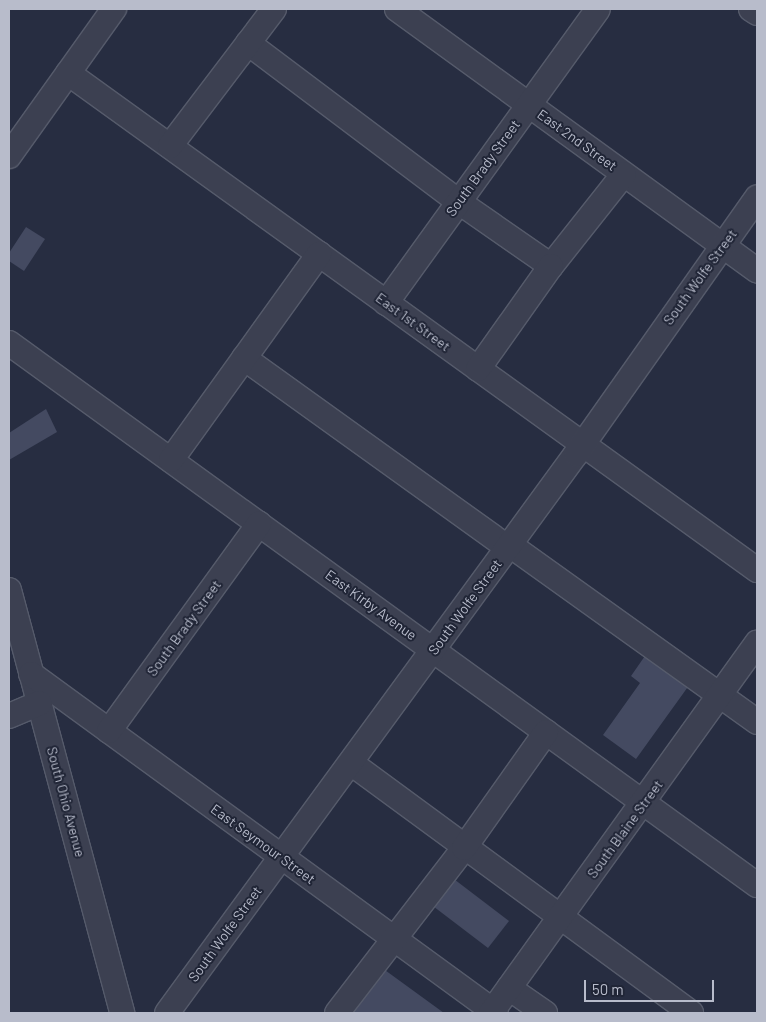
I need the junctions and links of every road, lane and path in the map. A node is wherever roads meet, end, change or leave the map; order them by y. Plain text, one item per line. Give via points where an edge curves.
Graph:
1 (114, 9) edge
2 (274, 9) edge
3 (397, 9) edge
4 (598, 9) edge
5 (751, 9) edge
6 (757, 13) edge
7 (248, 43) junction
8 (68, 73) junction
9 (529, 105) junction
10 (170, 146) junction
11 (9, 156) edge
12 (624, 174) junction
13 (757, 197) edge
14 (459, 202) junction
15 (722, 246) junction
16 (319, 254) junction
17 (551, 266) junction
18 (757, 271) edge
19 (386, 303) junction
20 (9, 343) edge
21 (244, 358) junction
22 (478, 369) junction
23 (582, 444) junction
24 (171, 460) junction
25 (260, 524) junction
26 (509, 547) junction
27 (757, 570) edge
28 (9, 590) edge
29 (757, 643) edge
30 (434, 650) junction
31 (31, 674) junction
32 (720, 695) junction
33 (39, 703) junction
34 (9, 716) edge
35 (757, 722) edge
36 (109, 731) junction
37 (546, 732) junction
38 (351, 763) junction
39 (644, 803) junction
40 (464, 848) junction
41 (281, 857) junction
42 (757, 885) edge
43 (560, 918) junction
44 (394, 939) junction
45 (509, 988) junction
46 (174, 1011) edge
47 (122, 1013) edge
48 (337, 1013) edge
49 (493, 1013) edge
50 (545, 1013) edge
51 (691, 1013) edge

1 - 8 street
2 - 7 street
3 - 9 street, East 2nd Street
4 - 9 street, South Brady Street
5 - 6 street
7 - 10 street
7 - 14 street
8 - 10 street, East 1st Street
8 - 11 street
9 - 12 street, East 2nd Street
9 - 14 street, South Brady Street
10 - 16 street, East 1st Street
12 - 15 street, East 2nd Street
12 - 17 street
13 - 15 street, South Wolfe Street
14 - 17 street
14 - 19 street, South Brady Street
15 - 18 street, East 2nd Street
15 - 23 street, South Wolfe Street
16 - 19 street, East 1st Street
16 - 21 street
17 - 22 street
19 - 22 street, East 1st Street
20 - 24 street, East Kirby Avenue
21 - 24 street
21 - 26 street
22 - 23 street, East 1st Street
23 - 26 street, South Wolfe Street
23 - 27 street, East 1st Street
24 - 25 street, East Kirby Avenue
25 - 30 street, East Kirby Avenue
25 - 36 street, South Brady Street
26 - 30 street, South Wolfe Street
26 - 32 street
28 - 31 street, South Ohio Avenue
29 - 32 street, South Blaine Street
30 - 37 street, East Kirby Avenue
30 - 38 street, South Wolfe Street
31 - 33 street, South Ohio Avenue
31 - 36 street, East Seymour Street
32 - 35 street
32 - 39 street, South Blaine Street
33 - 34 street
33 - 47 street, South Ohio Avenue
36 - 41 street, East Seymour Street
37 - 39 street, East Kirby Avenue
37 - 40 street
38 - 40 street
38 - 41 street, South Wolfe Street
39 - 42 street, East Kirby Avenue
39 - 43 street, South Blaine Street
40 - 43 street
40 - 44 street
41 - 44 street, East Seymour Street
41 - 46 street, South Wolfe Street
43 - 45 street, South Blaine Street
43 - 51 street
44 - 48 street
44 - 49 street, East Seymour Street
45 - 49 street, South Blaine Street
45 - 50 street

